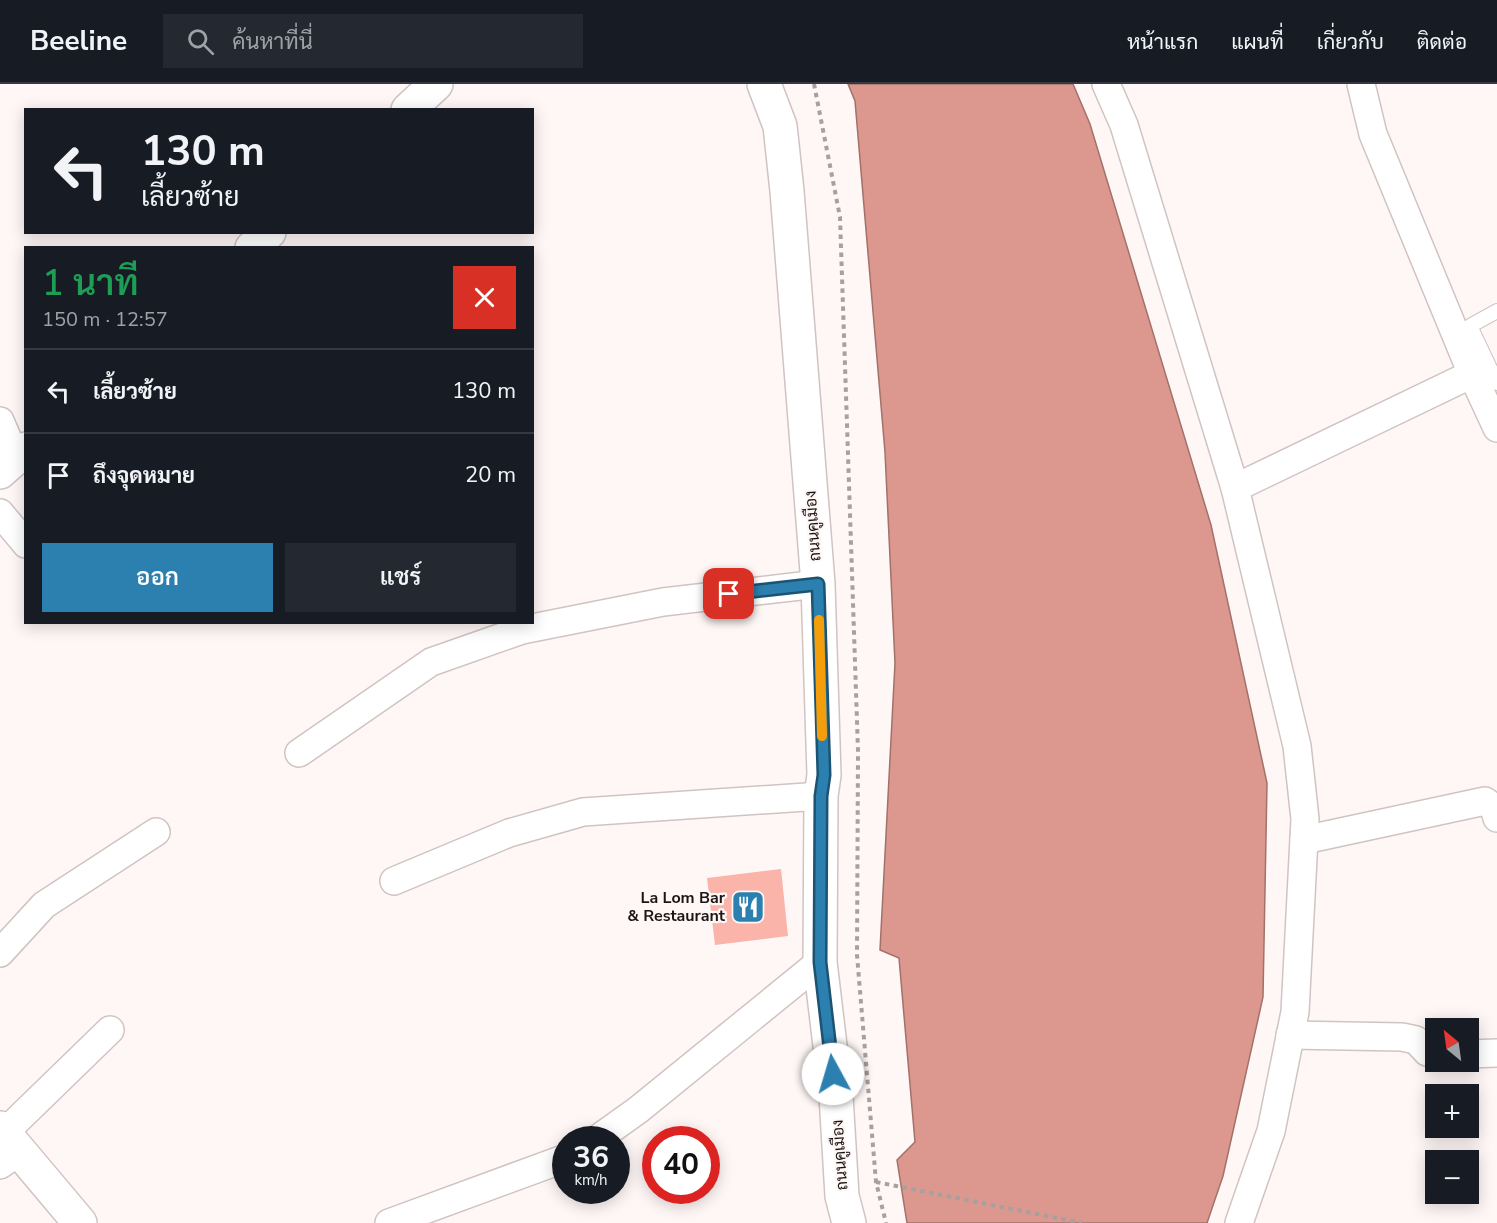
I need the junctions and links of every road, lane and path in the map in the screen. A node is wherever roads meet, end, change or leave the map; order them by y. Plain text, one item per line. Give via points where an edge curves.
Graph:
1 (436, 84) edge
2 (764, 84) edge
3 (814, 84) edge
4 (1106, 84) edge
5 (1361, 84) edge
6 (410, 108) edge
7 (267, 234) edge
8 (254, 246) edge
9 (1497, 311) edge
10 (1485, 378) edge
11 (1495, 420) edge
12 (0, 421) edge
13 (14, 460) edge
14 (1235, 488) junction
15 (0, 513) edge
16 (24, 542) edge
17 (818, 584) junction
18 (299, 753) dead end
19 (821, 796) junction
20 (1497, 818) edge
21 (156, 832) dead end
22 (1304, 840) junction
23 (394, 880) dead end
24 (0, 953) edge
25 (820, 962) junction
26 (110, 1029) dead end
27 (1290, 1035) junction
28 (1425, 1049) edge
29 (1497, 1053) edge
30 (1479, 1054) edge
31 (616, 1126) edge
32 (6, 1144) edge
33 (552, 1164) edge
34 (876, 1182) junction
35 (428, 1216) edge
36 (80, 1223) edge
37 (389, 1223) edge
38 (849, 1223) edge
39 (886, 1223) edge
40 (1082, 1223) edge
41 (1239, 1223) edge

1 - 6 street
2 - 17 street, ถนนคูเมือง via 780,126 786,180
3 - 34 path via 840,217 858,751 857,955
4 - 14 street via 1124,125
5 - 10 street via 1372,134
7 - 8 street
9 - 10 lane via 1470,326
10 - 11 street
10 - 14 street
12 - 13 street
14 - 22 street via 1297,746
15 - 16 street
17 - 18 street via 663,602 522,630 431,662
17 - 19 street, ถนนคูเมือง via 824,775
19 - 23 street via 583,812 509,833
19 - 25 street, ถนนคูเมือง
20 - 22 street via 1494,808 1485,801
21 - 24 street via 44,905
22 - 27 street via 1295,1012
25 - 31 street
25 - 38 street, ถนนคูเมือง via 836,1096 842,1196
26 - 32 street
27 - 28 street via 1402,1037 1416,1040
27 - 41 street via 1271,1131
29 - 30 street
32 - 36 street
33 - 35 street
34 - 39 path
34 - 40 path
35 - 37 street

